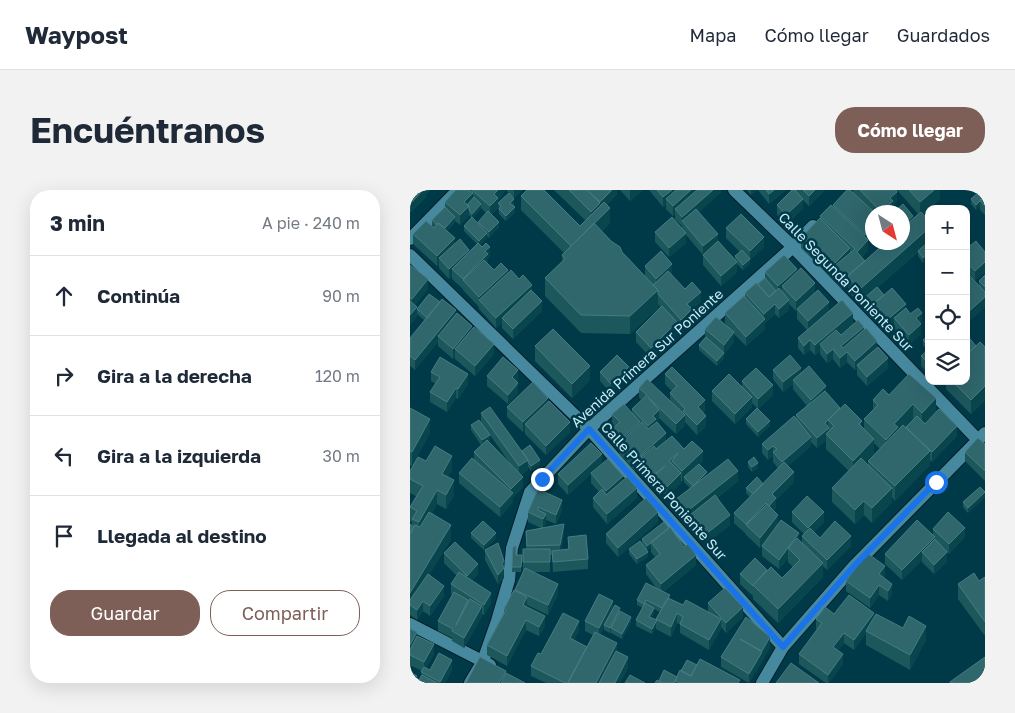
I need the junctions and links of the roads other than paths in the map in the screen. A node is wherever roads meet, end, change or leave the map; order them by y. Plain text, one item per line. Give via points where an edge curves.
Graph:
1 (458, 190) edge
2 (734, 190) edge
3 (824, 215) edge
4 (410, 239) edge
5 (793, 247) junction
6 (410, 255) edge
7 (589, 429) junction
8 (981, 436) edge
9 (410, 624) edge
10 (783, 647) junction
11 (483, 661) junction
12 (499, 670) edge
13 (470, 683) edge
14 (762, 683) edge

1 - 4 street
2 - 5 street, Calle Segunda Poniente Sur
3 - 5 street, Avenida Primera Sur Poniente
5 - 7 street, Avenida Primera Sur Poniente
5 - 8 street, Calle Segunda Poniente Sur
6 - 7 street, Calle Primera Poniente Sur
7 - 10 street, Calle Primera Poniente Sur
7 - 11 street, Avenida Primera Sur Poniente via 530,492 512,548 509,580 498,621
8 - 10 street via 854,566
9 - 11 street
10 - 14 street
11 - 12 street
11 - 13 street, Avenida Primera Sur Poniente

